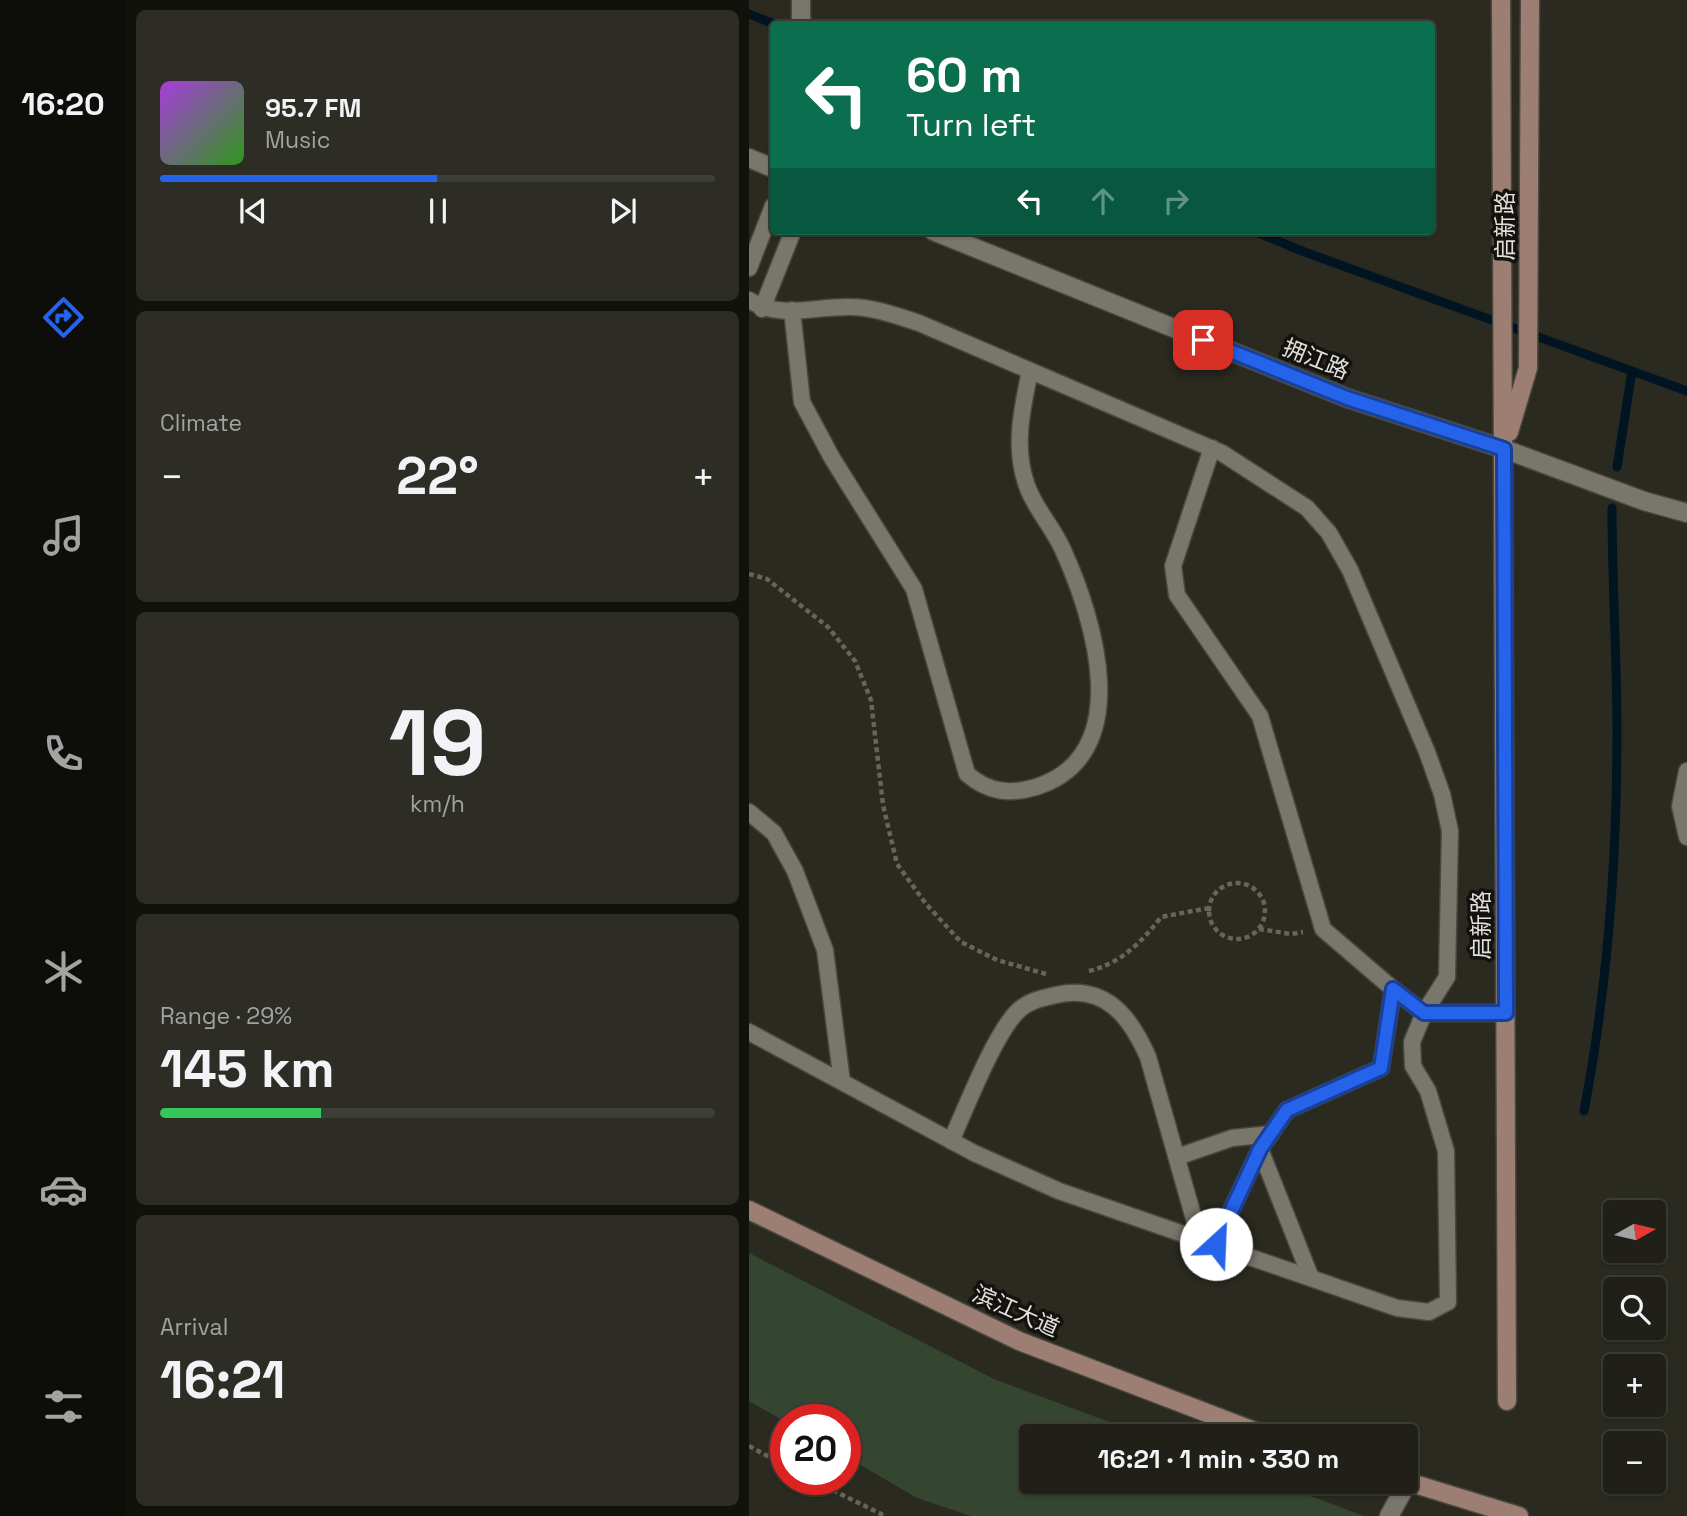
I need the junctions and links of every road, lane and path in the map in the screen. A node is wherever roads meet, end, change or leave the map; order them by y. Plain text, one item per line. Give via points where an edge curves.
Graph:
1 (801, 0) edge
2 (1501, 0) edge
3 (1530, 0) edge
4 (801, 21) edge
5 (749, 158) edge
6 (770, 167) edge
7 (770, 214) edge
8 (791, 235) edge
9 (943, 235) edge
10 (749, 268) edge
11 (756, 304) edge
12 (792, 310) junction
13 (1030, 371) junction
14 (1212, 448) junction
15 (1504, 449) junction
16 (1687, 513) edge
17 (749, 574) edge
18 (1687, 771) edge
19 (749, 812) edge
20 (1687, 837) edge
21 (1209, 908) junction
22 (1259, 929) junction
23 (1323, 929) junction
24 (1084, 972) dead end
25 (1048, 975) dead end
26 (1393, 989) junction
27 (1424, 1013) junction
28 (1506, 1013) junction
29 (749, 1032) edge
30 (842, 1082) junction
31 (1271, 1134) junction
32 (951, 1141) junction
33 (1260, 1149) junction
34 (1177, 1157) junction
35 (749, 1210) edge
36 (1208, 1242) junction
37 (1311, 1278) junction
38 (1507, 1401) dead end
39 (1236, 1424) edge
40 (749, 1446) edge
41 (770, 1457) edge
42 (1418, 1485) edge
43 (1401, 1494) edge
44 (842, 1495) edge
45 (885, 1516) edge
46 (1389, 1516) edge
47 (1519, 1516) edge

1 - 4 street
2 - 15 street, 启新路
3 - 15 street, 启新路 via 1528,368
5 - 6 street
7 - 10 lane
8 - 11 lane
9 - 15 street, 拥江路 via 1347,398
11 - 12 lane
12 - 13 lane via 849,307 879,311 919,323
12 - 13 lane via 802,402 914,589 967,774 981,785 1005,792 1037,786 1076,761 1089,747 1100,691 1092,626 1063,548 1033,500 1022,464 1021,418
13 - 14 lane
14 - 23 lane via 1173,566 1177,595 1261,716
14 - 27 lane via 1273,483 1307,508 1329,533 1350,570 1427,752 1450,831 1451,876 1447,977
15 - 16 street, 拥江路
15 - 28 street, 启新路
17 - 25 path via 767,579 828,627 855,660 871,699 883,805 897,864 926,904 961,942 997,960
18 - 20 lane via 1680,806
19 - 30 lane via 775,833 825,950
21 - 22 path via 1213,926 1226,937 1244,938
21 - 22 path via 1217,891 1243,884 1263,902
21 - 24 path via 1161,918 1141,943 1108,966
22 - 23 path via 1290,934
23 - 26 lane
26 - 27 lane
26 - 31 lane via 1381,1068 1287,1110
27 - 28 lane
27 - 37 lane via 1412,1042 1413,1066 1428,1091 1446,1151 1448,1302 1429,1312 1397,1308
28 - 38 street, 启新路
29 - 30 lane
30 - 32 lane
31 - 33 lane
31 - 34 lane via 1232,1138
32 - 34 lane via 1017,1012 1037,999 1064,993 1094,994 1115,1007 1137,1031
32 - 36 lane via 1059,1191
33 - 36 lane
33 - 37 lane
34 - 36 lane
35 - 39 street, 滨江大道 via 1019,1341
36 - 37 lane
40 - 41 path
42 - 47 street
43 - 46 street
44 - 45 path

